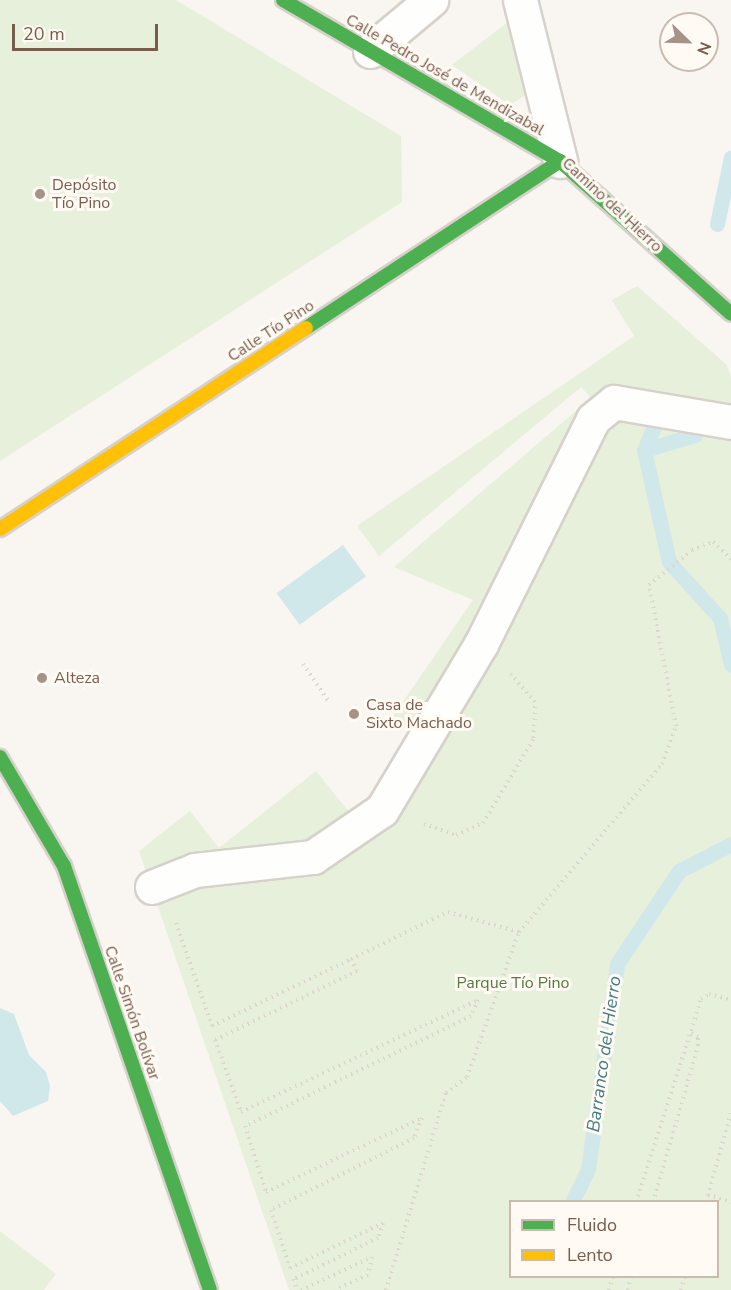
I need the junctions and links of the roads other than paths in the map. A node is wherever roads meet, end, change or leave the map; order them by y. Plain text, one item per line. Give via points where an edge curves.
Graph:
1 (283, 0) edge
2 (431, 0) edge
3 (520, 0) edge
4 (370, 51) junction
5 (560, 161) junction
6 (731, 314) edge
7 (731, 422) edge
8 (0, 529) edge
9 (0, 757) edge
10 (157, 885) road end
11 (210, 1290) edge

1 - 4 street, Calle Pedro José de Mendizabal
2 - 4 street
3 - 5 street, Camino del Hierro
4 - 5 street, Calle Pedro José de Mendizabal
5 - 6 street, Camino del Hierro
5 - 8 street, Calle Tío Pino
7 - 10 street via 614,402 593,419 481,644 382,810 313,857 195,870
9 - 11 street, Calle Simón Bolívar via 64,866

